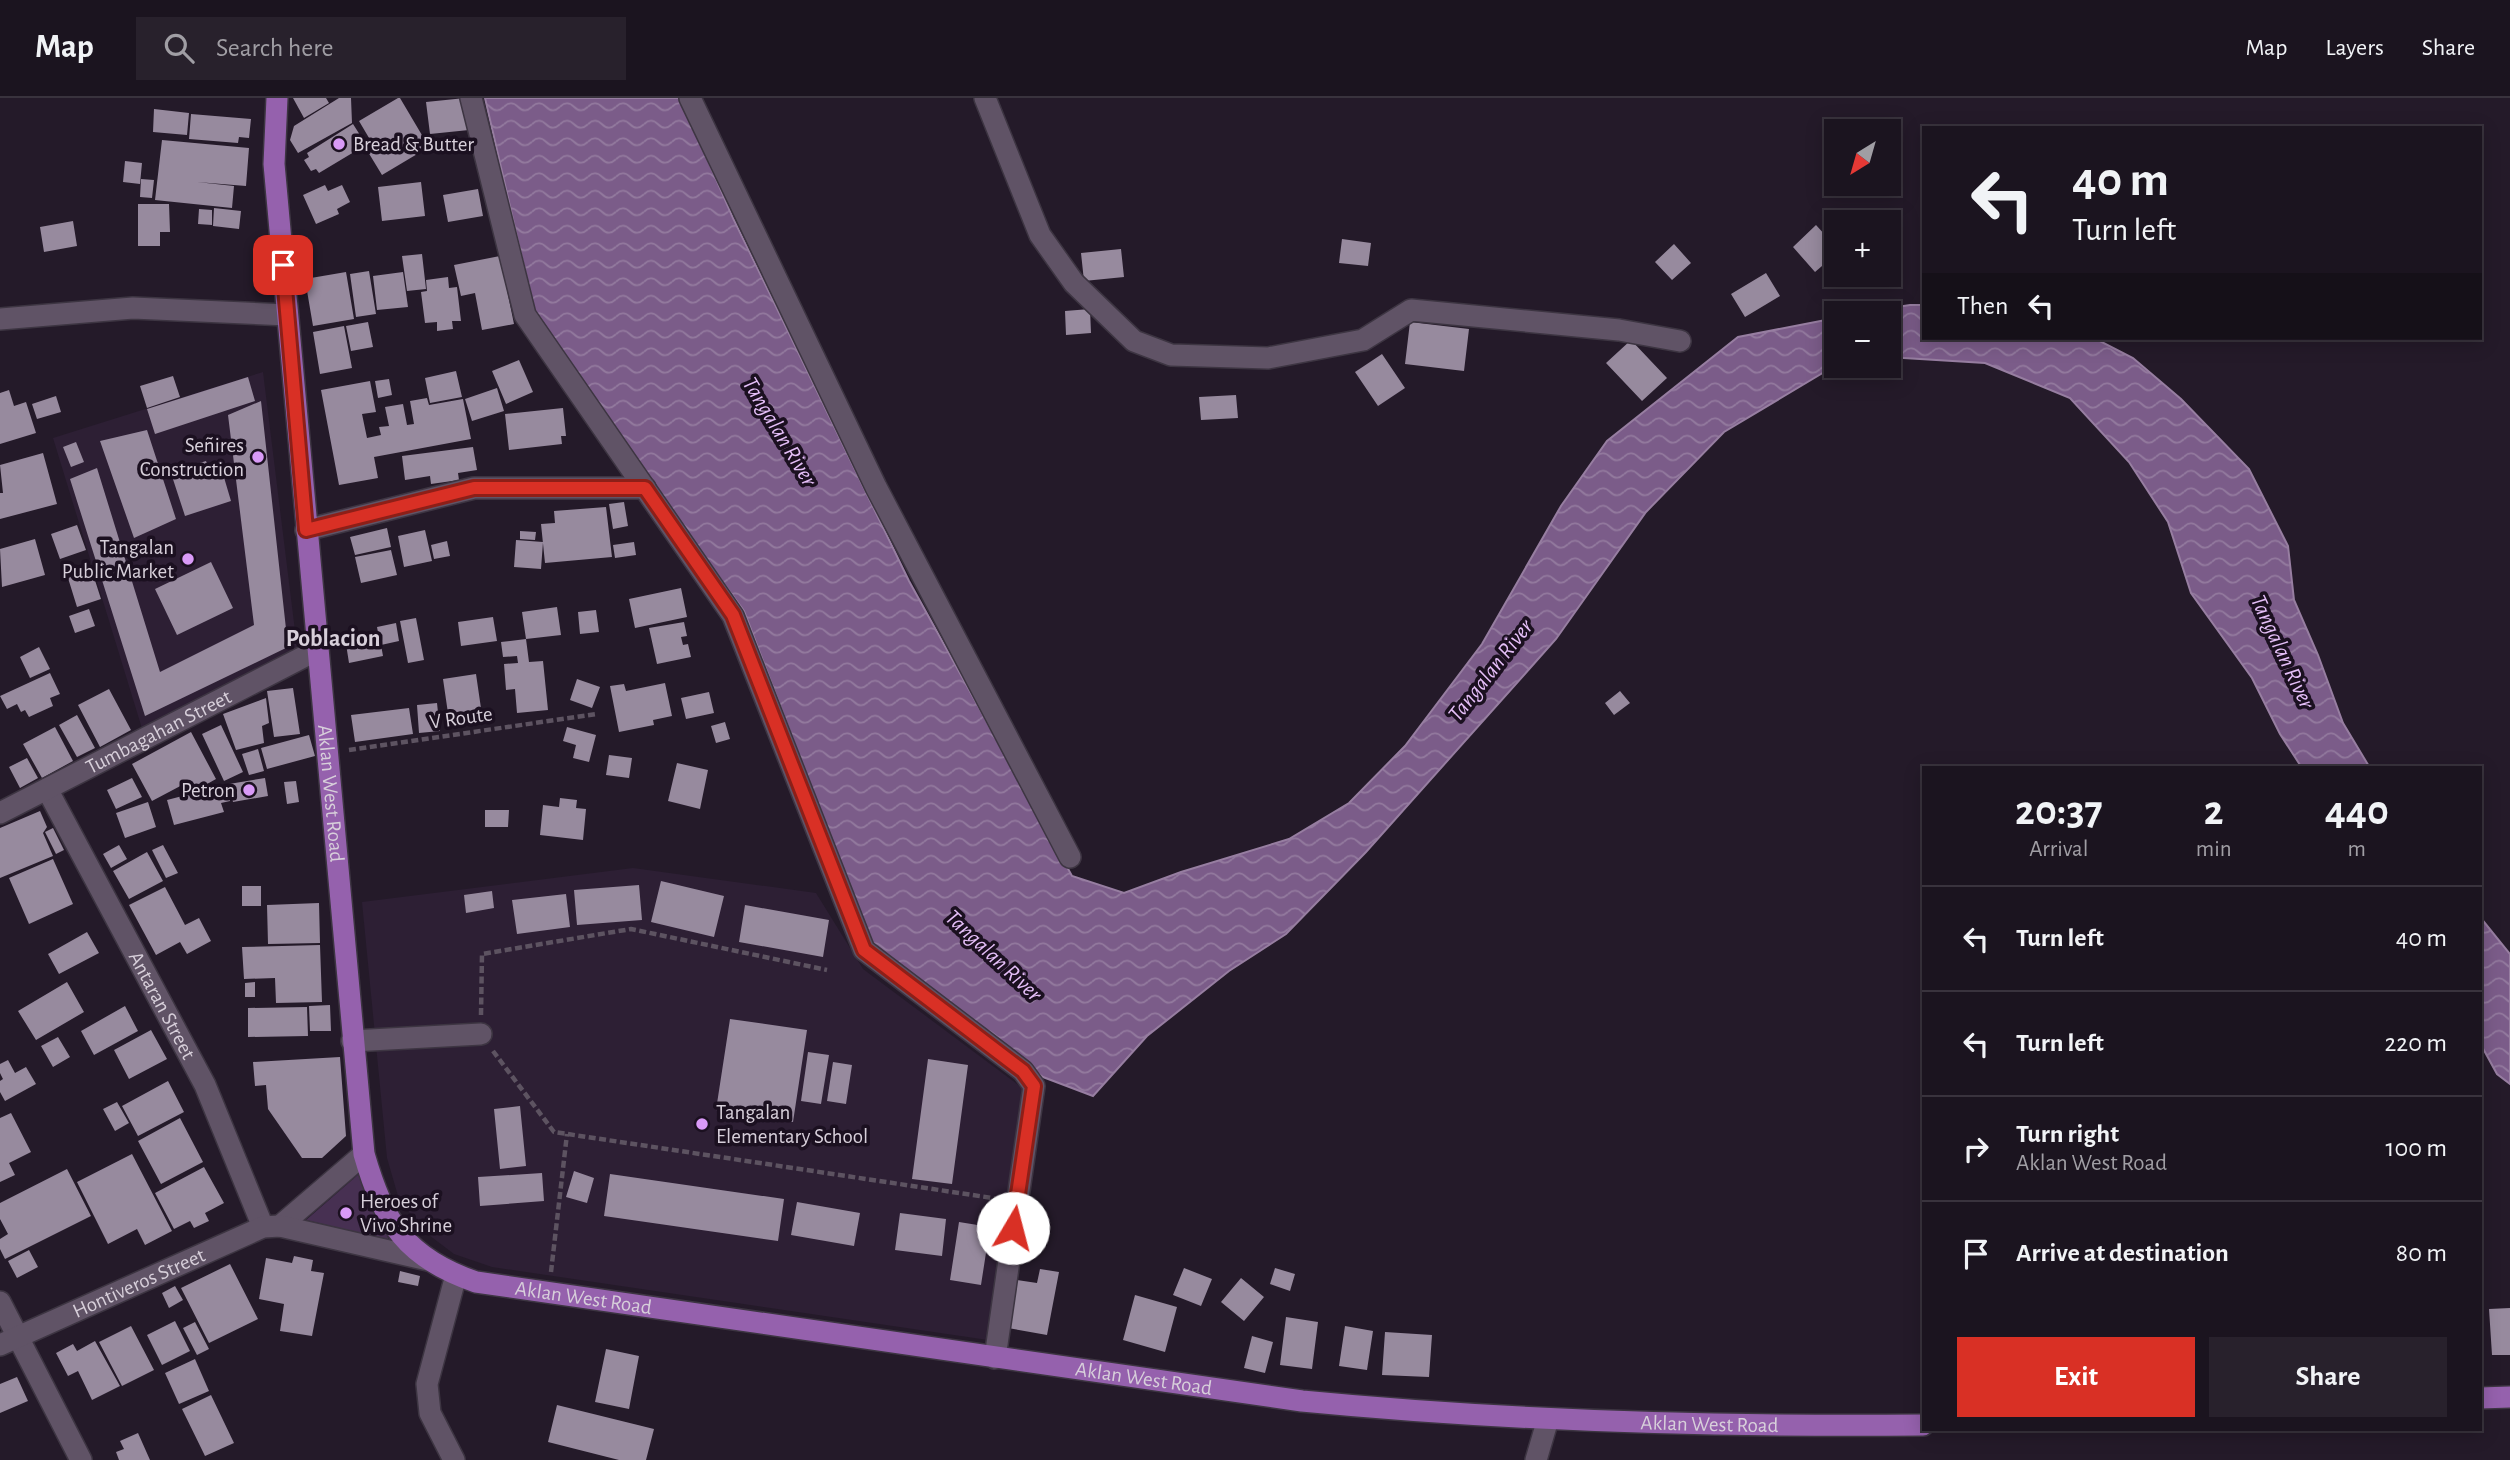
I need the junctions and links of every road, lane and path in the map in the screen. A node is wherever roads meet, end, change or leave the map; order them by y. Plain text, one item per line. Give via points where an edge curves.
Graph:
1 (277, 98) edge
2 (471, 98) edge
3 (690, 98) edge
4 (985, 98) edge
5 (287, 315) junction
6 (0, 319) edge
7 (1680, 341) dead end
8 (645, 488) junction
9 (306, 530) junction
10 (317, 650) junction
11 (597, 715) dead end
12 (328, 753) junction
13 (47, 789) junction
14 (0, 813) edge
15 (1070, 858) dead end
16 (827, 970) dead end
17 (481, 1034) junction
18 (352, 1041) junction
19 (567, 1134) junction
20 (364, 1154) junction
21 (1017, 1202) junction
22 (272, 1227) junction
23 (428, 1260) junction
24 (456, 1275) junction
25 (549, 1293) junction
26 (0, 1302) edge
27 (9, 1340) edge
28 (995, 1358) junction
29 (2510, 1397) edge
30 (2482, 1398) edge
31 (1548, 1419) junction
32 (1922, 1425) edge
33 (81, 1460) edge
34 (454, 1460) edge
35 (1536, 1460) edge

1 - 5 main road, Aklan West Road via 274,164
2 - 8 street via 524,315
3 - 15 street via 876,487
4 - 7 street via 1040,235 1074,283 1134,341 1171,355 1268,358 1363,340 1411,310 1619,330
5 - 6 street via 133,308
5 - 9 main road, Aklan West Road
8 - 9 street via 474,488
8 - 21 street via 733,615 864,950 1023,1071 1034,1086
9 - 10 main road, Aklan West Road
10 - 12 main road, Aklan West Road
10 - 13 street, Tumbagahan Street
11 - 12 path, V Route
12 - 18 main road, Aklan West Road
13 - 14 street, Tumbagahan Street
13 - 22 street, Antaran Street via 205,1085
16 - 17 path via 631,929 482,954
17 - 18 street
17 - 19 path via 554,1132
18 - 20 main road, Aklan West Road
19 - 21 path
19 - 25 path
20 - 22 street, Hontiveros Street
20 - 23 main road, Aklan West Road via 385,1213
21 - 28 street
22 - 23 street
22 - 27 street, Hontiveros Street
23 - 24 main road, Aklan West Road
24 - 25 main road, Aklan West Road
24 - 34 street via 427,1384 430,1413
25 - 28 main road, Aklan West Road
26 - 27 street
27 - 33 street
28 - 31 main road, Aklan West Road via 1302,1401
29 - 30 main road
31 - 32 main road, Aklan West Road via 1766,1427
31 - 35 street

